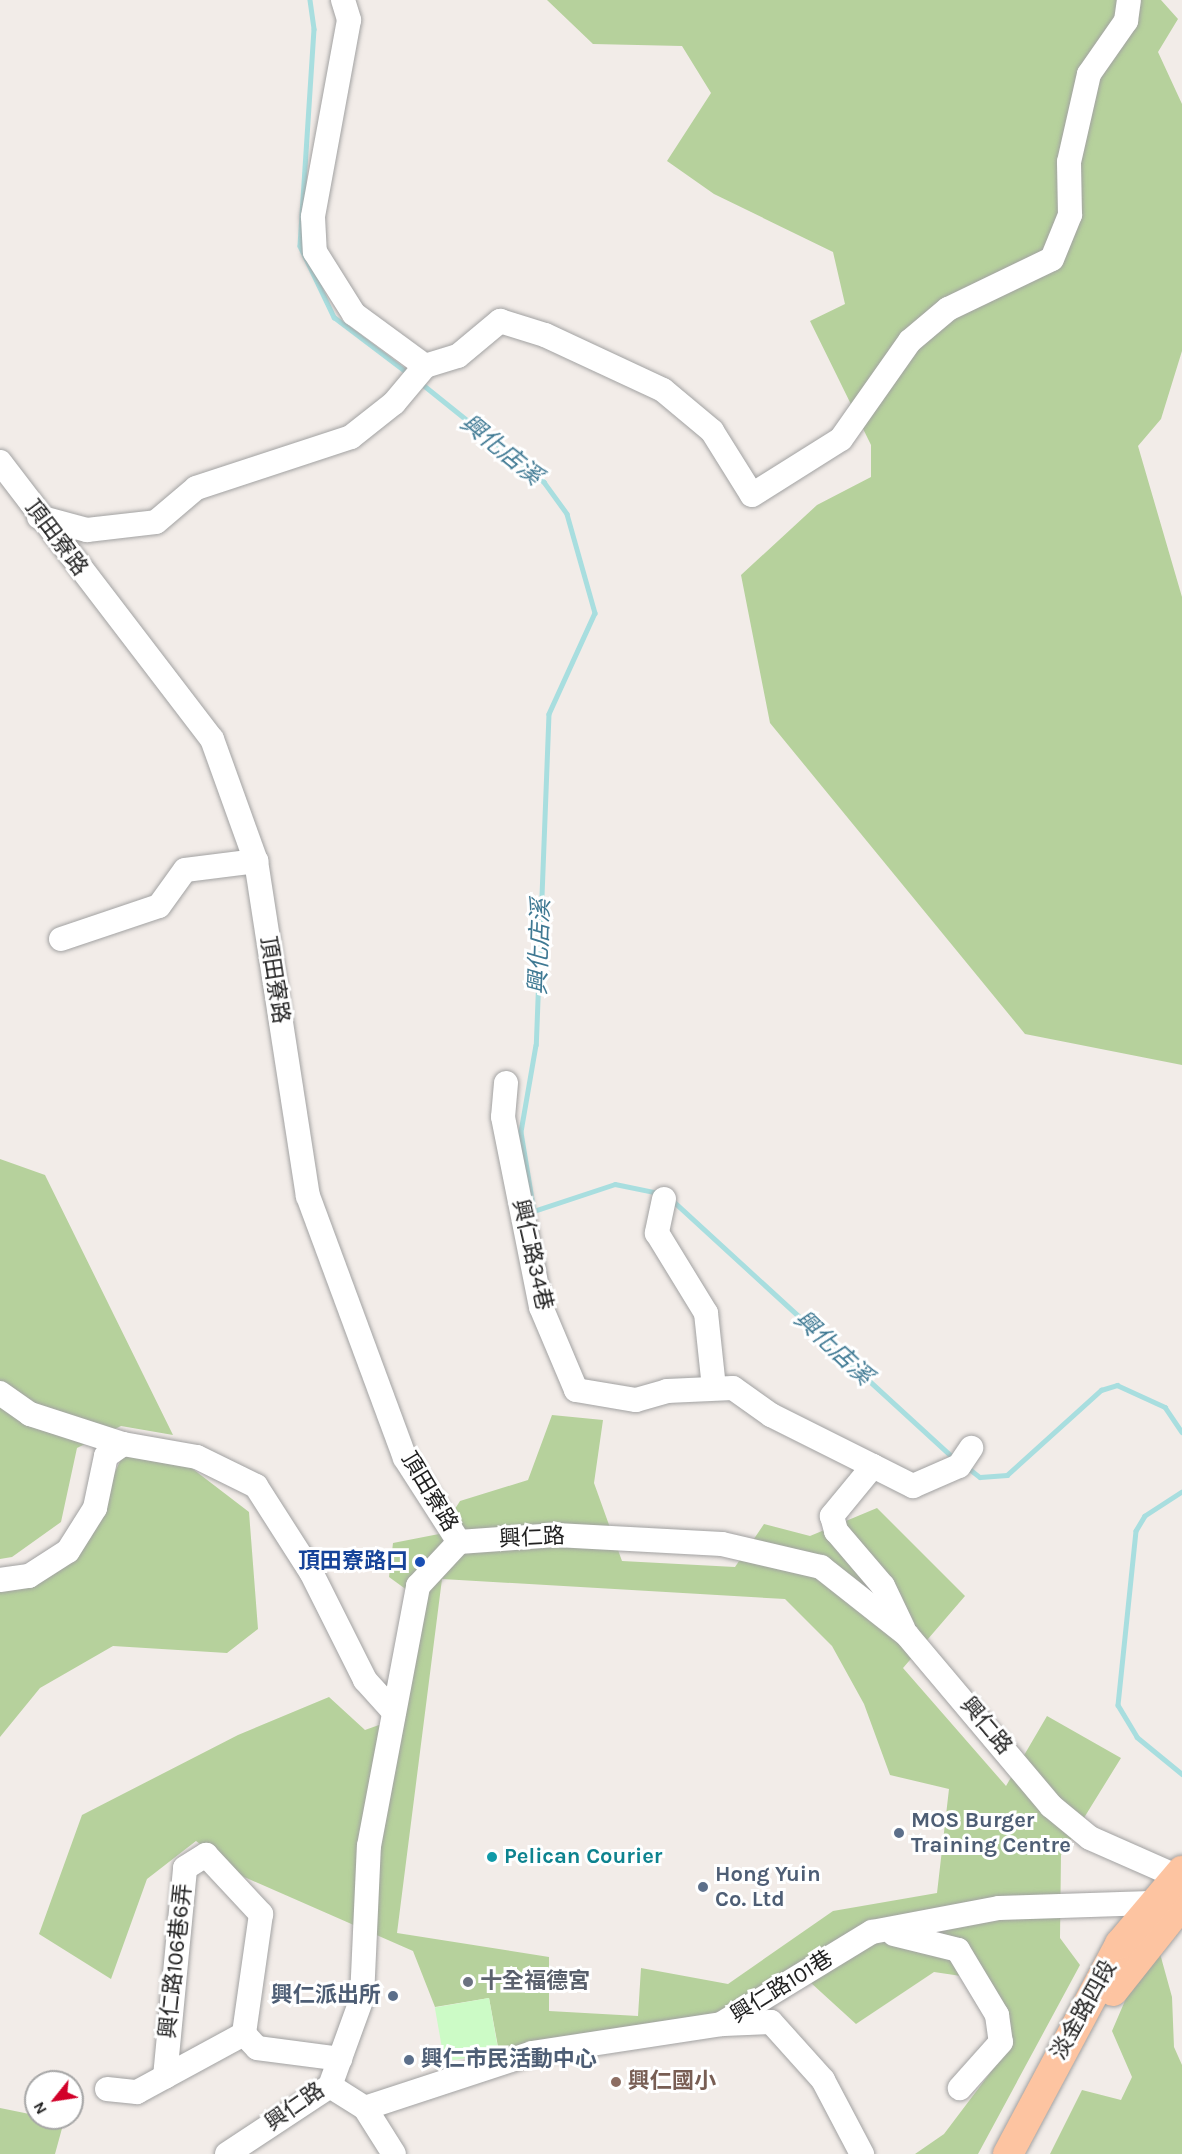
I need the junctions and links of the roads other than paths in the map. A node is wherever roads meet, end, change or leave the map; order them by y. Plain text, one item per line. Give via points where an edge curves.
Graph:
1 (343, 0) edge
2 (1129, 0) edge
3 (425, 366) junction
4 (0, 462) edge
5 (39, 516) junction
6 (256, 861) junction
7 (61, 939) dead end
8 (506, 1083) dead end
9 (664, 1199) dead end
10 (714, 1388) junction
11 (0, 1393) edge
12 (123, 1444) junction
13 (971, 1448) dead end
14 (873, 1466) junction
15 (459, 1542) junction
16 (0, 1580) edge
17 (907, 1635) junction
18 (394, 1712) junction
19 (1179, 1877) edge
20 (1168, 1907) edge
21 (872, 1932) junction
22 (722, 2025) junction
23 (244, 2034) junction
24 (340, 2059) junction
25 (165, 2077) junction
26 (330, 2086) junction
27 (960, 2088) dead end
28 (107, 2089) dead end
29 (365, 2108) junction
30 (227, 2154) edge
31 (394, 2154) edge
32 (862, 2154) edge
33 (1008, 2154) edge
34 (1029, 2154) edge

1 - 3 street via 349,20 313,218 315,252 354,314
2 - 3 street via 1126,21 1089,74 1070,162 1070,215 1052,259 948,309 910,341 841,439 752,495 712,432 663,390 545,335 500,321 458,356
3 - 5 street via 394,403 351,437 196,488 156,522 87,530
4 - 5 street, 頂田寮路
5 - 6 street, 頂田寮路 via 212,739
6 - 7 street via 185,870 159,906
6 - 15 street, 頂田寮路 via 308,1196 405,1458
8 - 10 street, 興仁路34巷 via 503,1117 541,1307 576,1390 636,1400
9 - 10 street via 657,1233 706,1313
10 - 14 street, 興仁路34巷 via 733,1388 771,1415
11 - 12 street via 30,1414
12 - 16 street via 106,1456 94,1508 68,1551 29,1576
12 - 18 street via 197,1457 256,1486 312,1572 365,1680
13 - 14 street, 興仁路34巷 via 959,1466 913,1486
14 - 17 street via 832,1516 836,1531 883,1586
15 - 17 street, 興仁路 via 556,1535 722,1545 821,1567
15 - 18 street, 興仁路 via 418,1587
17 - 19 street, 興仁路 via 1051,1806 1090,1838
18 - 24 street, 興仁路 via 369,1846 362,1998
19 - 20 main road, 淡金路四段
20 - 21 street, 興仁路101巷 via 999,1908
20 - 33 main road, 淡金路四段 via 1074,2022
20 - 34 main road, 淡金路四段 via 1116,1985
21 - 22 street, 興仁路101巷
21 - 27 street via 916,1935 958,1950 997,2015 1001,2042
22 - 29 street, 興仁路101巷 via 532,2053
22 - 32 street via 771,2022 823,2080
23 - 24 street via 256,2048
23 - 25 street
23 - 25 street, 興仁路106巷6弄 via 261,1914 206,1855 185,1868
24 - 26 street, 興仁路
25 - 28 street via 137,2092
26 - 29 street
26 - 30 street, 興仁路
29 - 31 street

